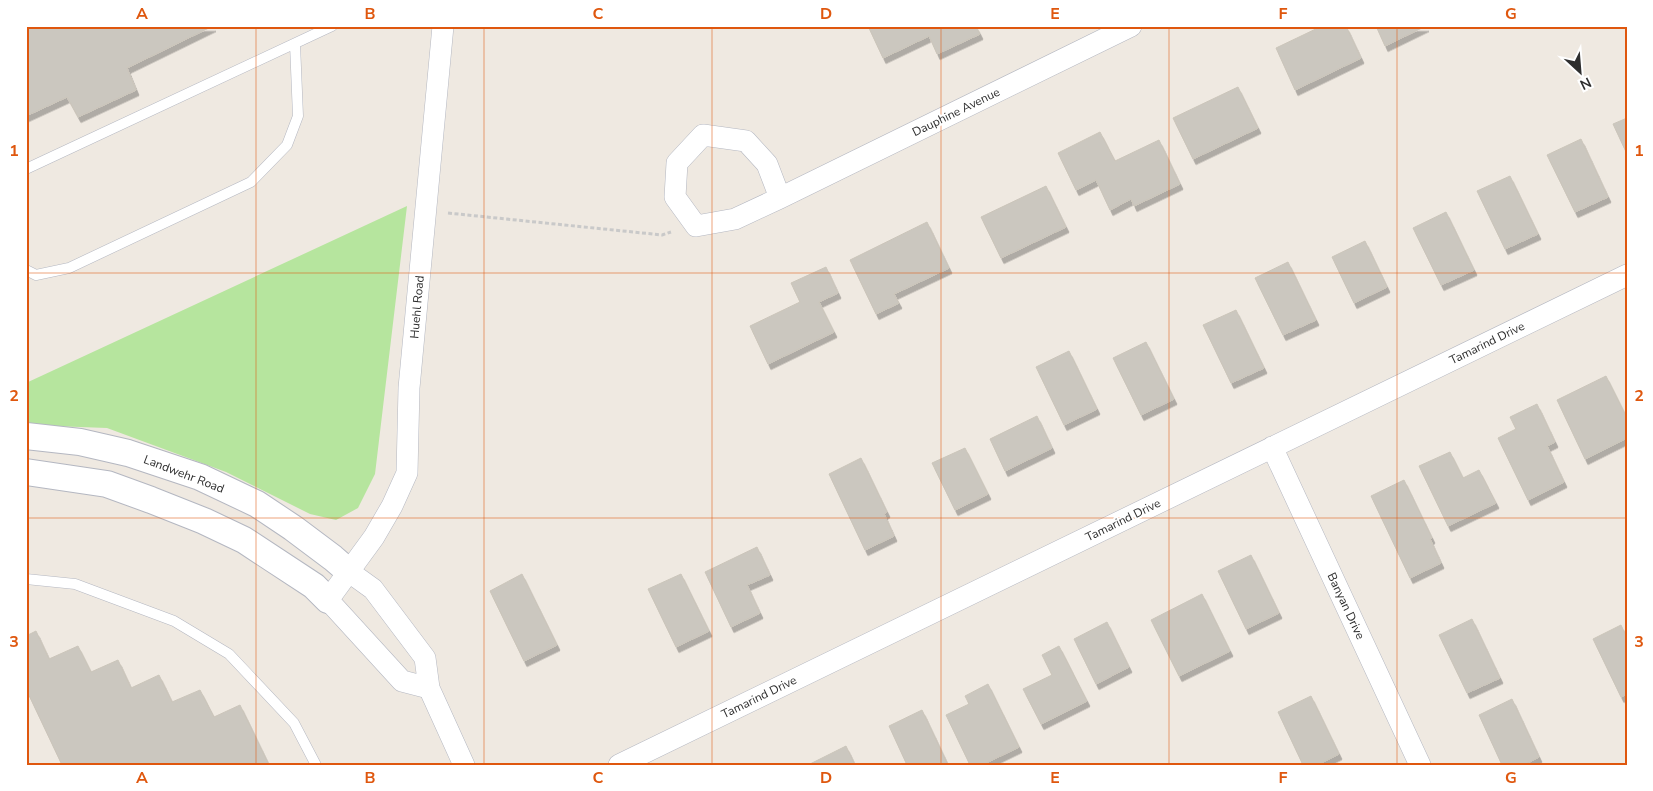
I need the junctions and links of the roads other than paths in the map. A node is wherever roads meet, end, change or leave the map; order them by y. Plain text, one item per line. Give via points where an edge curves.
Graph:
1 (332, 26) edge
2 (443, 26) edge
3 (1131, 26) edge
4 (295, 44) junction
5 (26, 169) edge
6 (780, 198) junction
7 (26, 270) edge
8 (1627, 275) edge
9 (26, 436) edge
10 (1272, 447) junction
11 (26, 472) edge
12 (348, 571) junction
13 (26, 579) edge
14 (328, 600) junction
15 (429, 688) junction
16 (316, 765) edge
17 (464, 765) edge
18 (619, 765) edge
19 (1420, 765) edge

1 - 4 lane
2 - 12 street, Huehl Road via 409,388 407,473 374,537
3 - 6 street, Dauphine Avenue
4 - 5 lane
4 - 7 lane via 298,116 287,145 251,182 69,268 36,275
6 - 6 street, Dauphine Avenue via 735,220 696,226 675,197 677,162 703,134 746,141 767,164
8 - 10 street, Tamarind Drive
9 - 12 street, Landwehr Road via 80,442 128,453 200,477 257,504
10 - 18 street, Tamarind Drive
10 - 19 street, Banyan Drive
11 - 14 street via 107,484 204,521 244,540 314,586
12 - 14 street, Huehl Road
12 - 15 street via 372,589 425,658
13 - 16 lane via 75,584 174,621 229,654 294,723
14 - 15 street via 402,681
15 - 17 street

